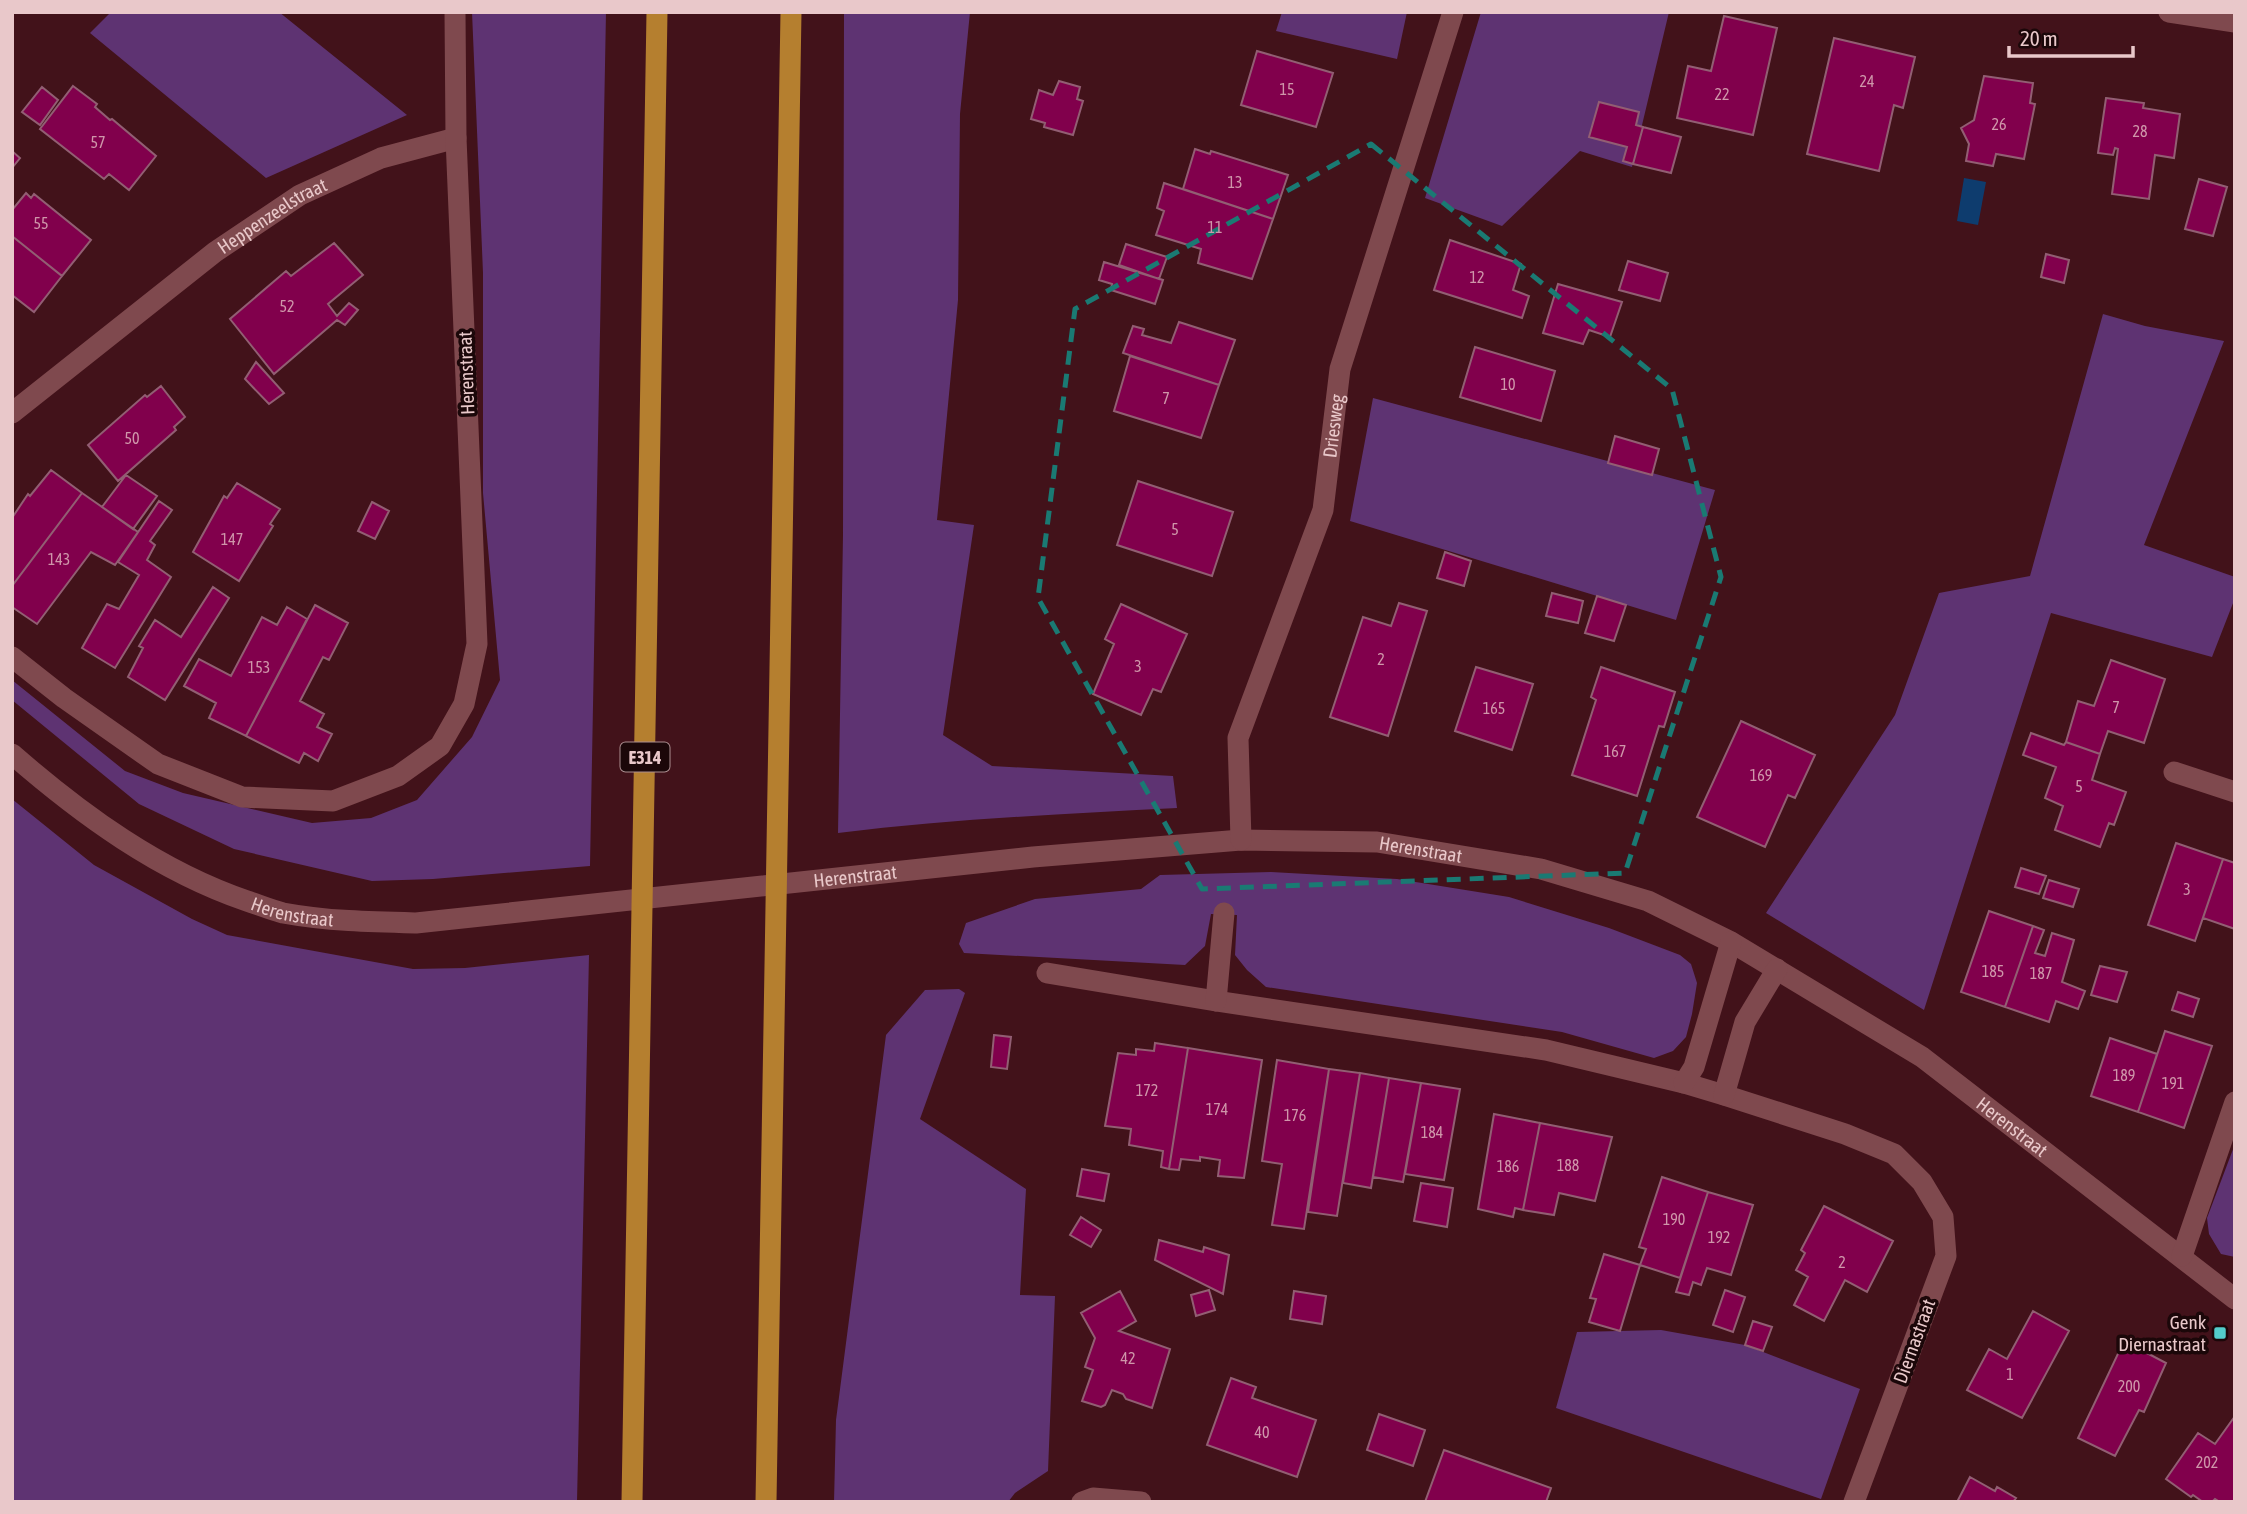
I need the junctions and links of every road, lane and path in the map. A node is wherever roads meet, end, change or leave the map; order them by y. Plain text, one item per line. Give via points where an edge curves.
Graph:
1 (455, 12) edge
2 (657, 12) edge
3 (791, 12) edge
4 (1453, 12) edge
5 (2169, 12) edge
6 (2235, 22) edge
7 (456, 138) junction
8 (12, 413) edge
9 (12, 657) edge
10 (12, 754) edge
11 (2174, 772) dead end
12 (2235, 792) edge
13 (1241, 841) junction
14 (1224, 913) dead end
15 (1731, 942) junction
16 (1777, 970) junction
17 (1047, 973) dead end
18 (1216, 1001) junction
19 (1684, 1083) junction
20 (1724, 1096) junction
21 (2235, 1102) edge
22 (2182, 1256) junction
23 (2235, 1299) edge
24 (632, 1502) edge
25 (766, 1502) edge
26 (1082, 1502) edge
27 (1141, 1502) edge
28 (1854, 1502) edge

1 - 7 street
2 - 24 highway, E314
3 - 25 highway
4 - 13 street, Driesweg via 1340,369 1323,510 1238,738
5 - 6 street
7 - 8 street, Heppenzeelstraat via 381,158 300,195 215,252
7 - 9 street, Herenstraat via 477,644 464,704 440,746 398,776 332,801 242,797 158,764
10 - 13 street, Herenstraat via 48,786 139,851 222,892 281,912 360,922 416,923 1004,860
11 - 12 street
13 - 15 street, Herenstraat via 1377,842 1541,869 1648,901
14 - 18 street
15 - 16 street, Herenstraat
15 - 19 street via 1694,1067
16 - 20 street via 1745,1022
16 - 22 street, Herenstraat via 1922,1057
17 - 18 street
18 - 19 street via 1546,1050
19 - 20 street
20 - 28 street, Diernastraat via 1894,1154 1922,1182 1943,1217 1946,1256
21 - 22 street
22 - 23 street, Herenstraat
26 - 27 street via 1093,1498

